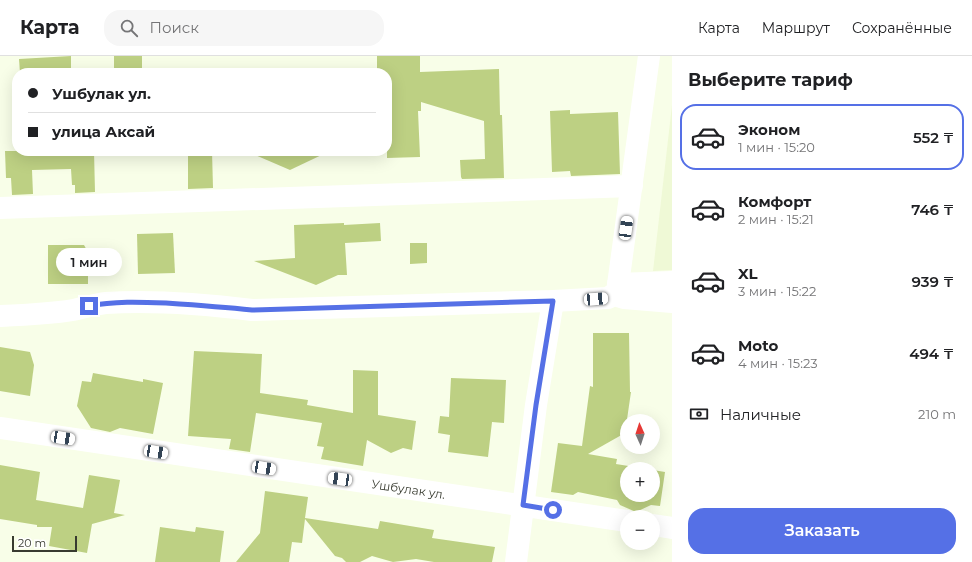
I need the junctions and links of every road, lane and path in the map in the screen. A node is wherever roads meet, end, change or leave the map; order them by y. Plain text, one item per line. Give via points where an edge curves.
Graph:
1 (649, 56) edge
2 (632, 186) junction
3 (0, 208) edge
4 (672, 282) edge
5 (616, 289) junction
6 (553, 301) junction
7 (672, 302) edge
8 (0, 316) edge
9 (0, 428) edge
10 (523, 505) junction
11 (620, 520) edge
12 (660, 526) edge
13 (672, 528) edge
14 (516, 562) edge

1 - 2 street
2 - 3 street
2 - 5 street
4 - 5 street
5 - 6 street via 608,298
5 - 7 street via 624,298
6 - 8 street via 252,310 134,302 104,303 43,314
6 - 10 street
9 - 10 street, Ушбулак ул.
10 - 11 street, Ушбулак ул.
10 - 14 street
12 - 13 street

